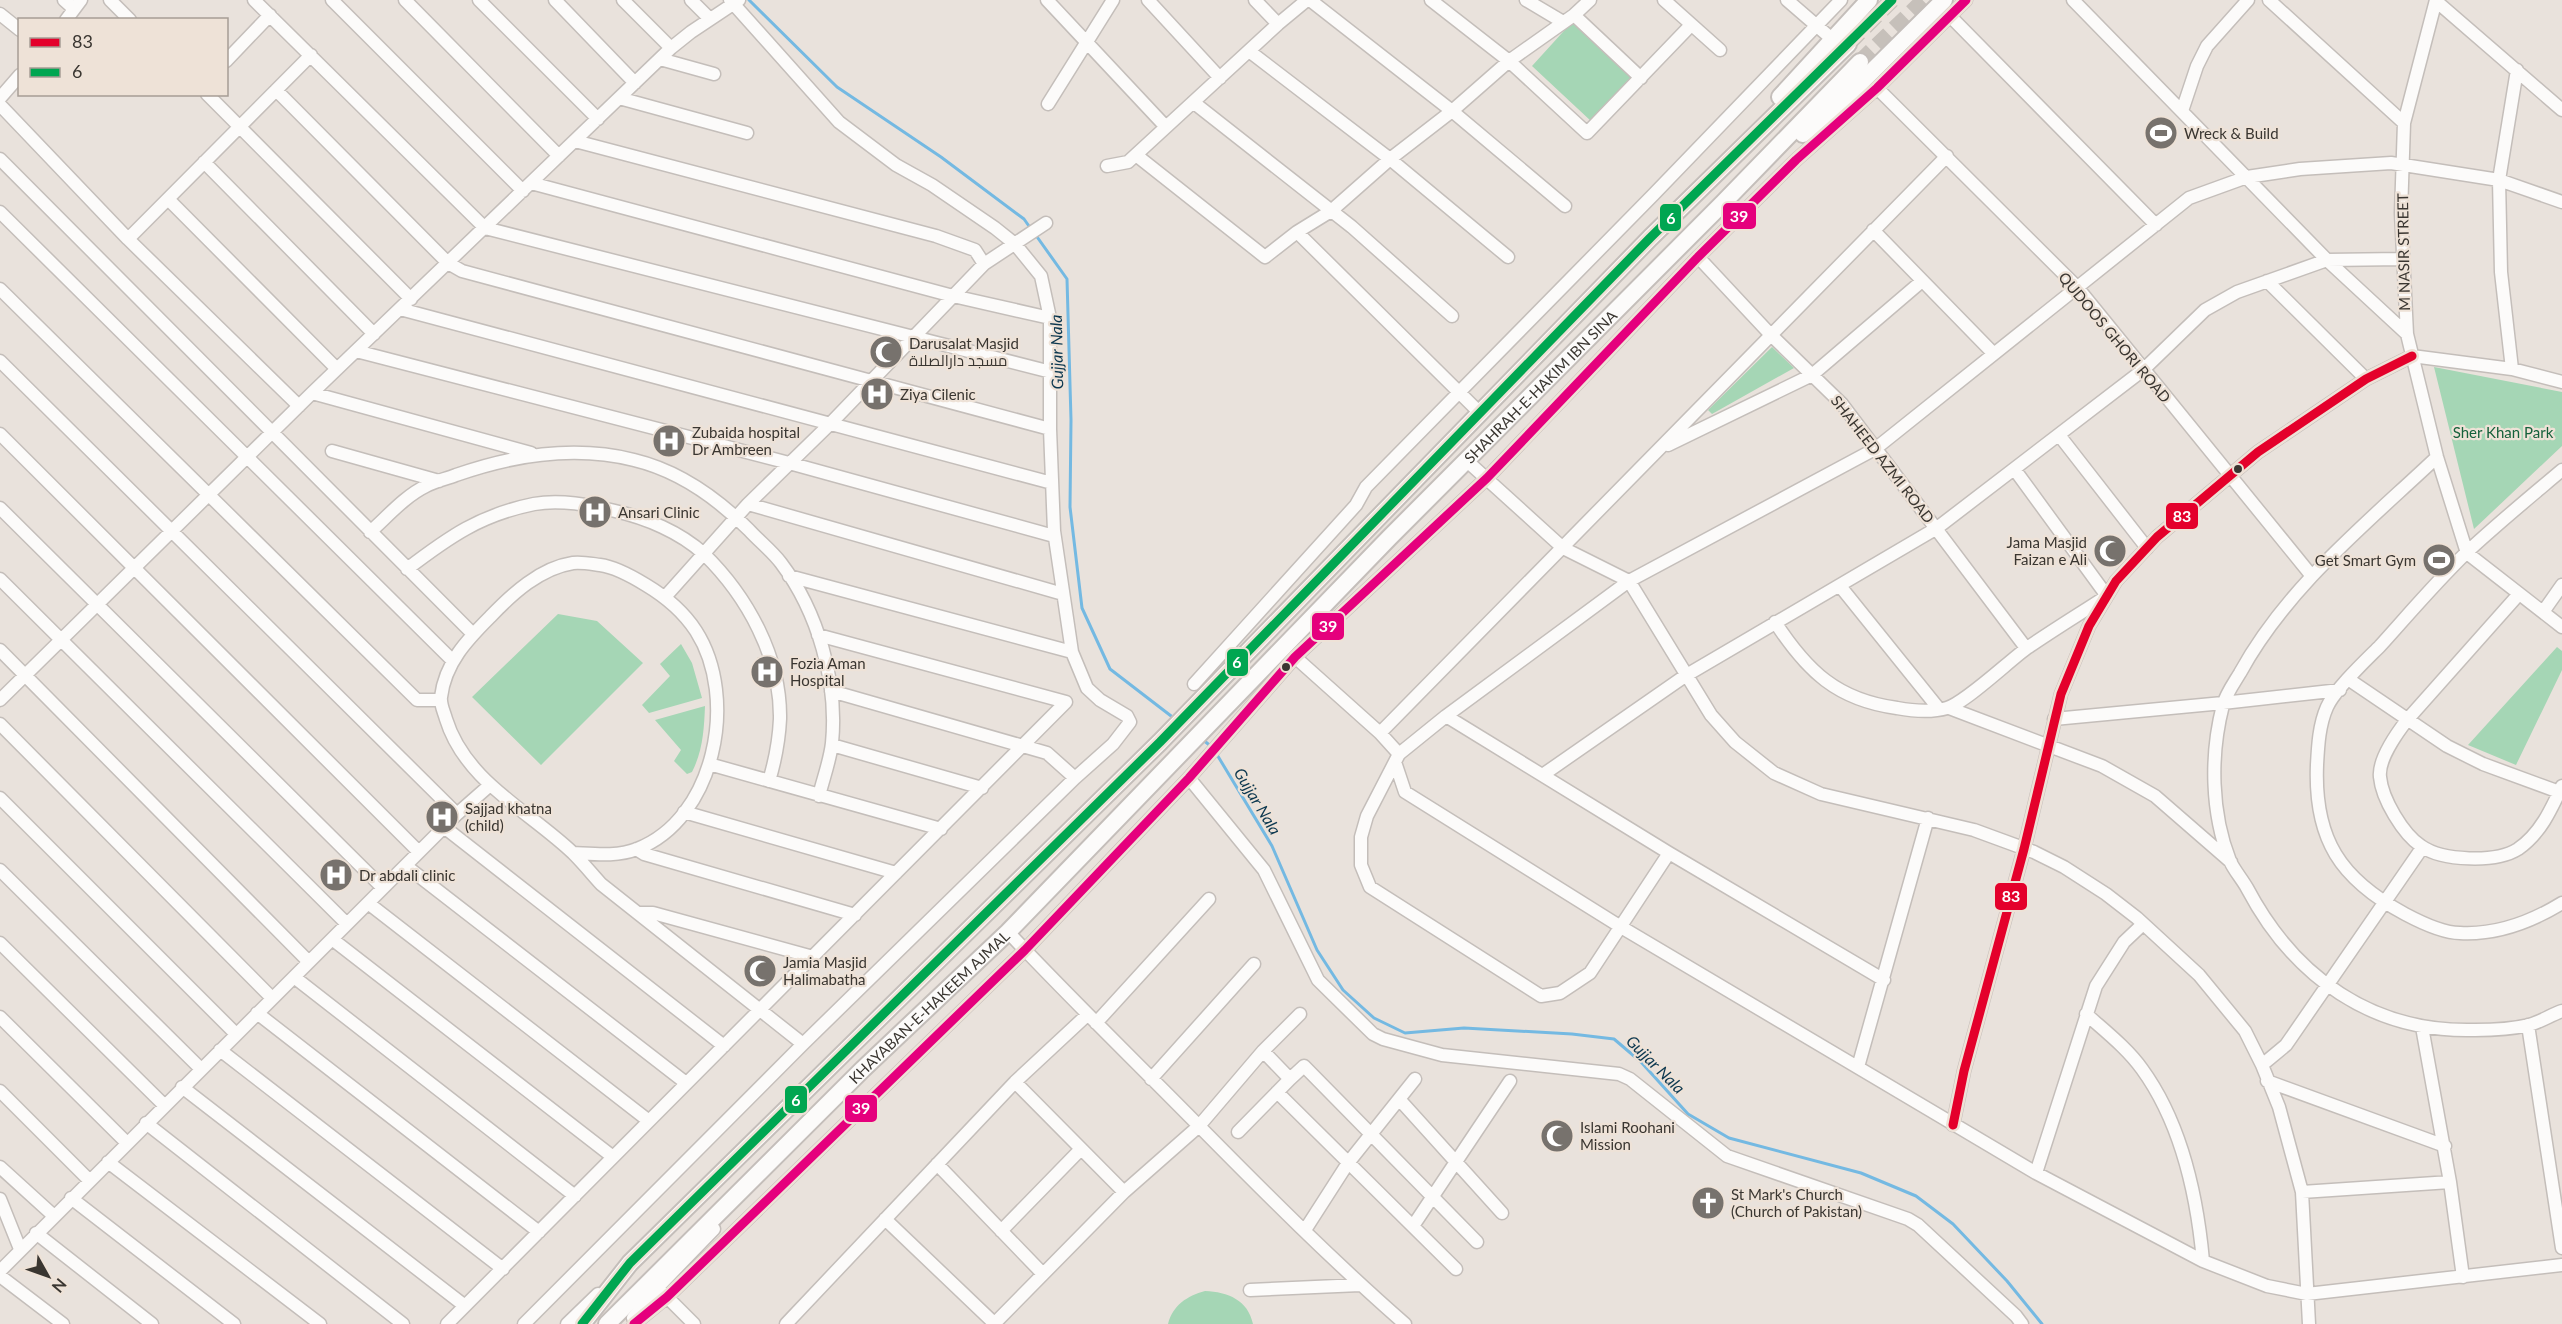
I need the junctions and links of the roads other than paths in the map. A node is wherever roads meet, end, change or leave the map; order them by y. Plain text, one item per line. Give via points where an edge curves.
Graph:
1 (64, 0) edge
2 (110, 0) edge
3 (254, 0) edge
4 (332, 0) edge
5 (405, 0) edge
6 (479, 0) edge
7 (555, 0) edge
8 (623, 0) edge
9 (691, 0) edge
10 (1047, 0) edge
11 (1113, 0) edge
12 (1148, 0) edge
13 (1255, 0) edge
14 (1309, 0) edge
15 (1431, 0) edge
16 (1526, 0) edge
17 (1590, 0) edge
18 (1664, 0) edge
19 (1787, 0) edge
20 (1841, 0) edge
21 (1869, 0) edge
22 (1966, 0) edge
23 (2073, 0) edge
24 (2248, 0) edge
25 (2269, 0) edge
26 (735, 1) edge
27 (2436, 1) edge
28 (78, 4) edge
29 (1947, 8) edge
30 (0, 14) edge
31 (270, 15) junction
32 (1574, 15) junction
33 (68, 18) edge
34 (128, 18) edge
35 (710, 19) junction
36 (1563, 22) junction
37 (1278, 24) junction
38 (1691, 25) junction
39 (1816, 25) junction
40 (18, 28) edge
41 (1832, 39) junction
42 (1088, 43) junction
43 (1911, 43) junction
44 (1848, 44) tunnel mouth
45 (671, 48) junction
46 (1720, 50) dead end
47 (1249, 51) junction
48 (312, 55) junction
49 (660, 58) junction
50 (228, 59) edge
51 (1509, 61) junction
52 (1860, 62) tunnel mouth
53 (2517, 70) junction
54 (714, 74) dead end
55 (18, 77) edge
56 (1220, 78) junction
57 (1641, 78) junction
58 (635, 83) junction
59 (1877, 88) junction
60 (276, 90) junction
61 (209, 96) edge
62 (619, 98) junction
63 (0, 99) edge
64 (1193, 102) junction
65 (1048, 104) dead end
66 (0, 105) edge
67 (2562, 110) edge
68 (1452, 111) junction
69 (2182, 111) junction
70 (598, 119) junction
71 (2403, 123) junction
72 (240, 127) junction
73 (1166, 127) junction
74 (747, 133) dead end
75 (574, 141) junction
76 (1136, 155) junction
77 (559, 156) junction
78 (1947, 156) junction
79 (0, 159) edge
80 (1390, 159) junction
81 (204, 162) junction
82 (2402, 165) junction
83 (1107, 166) dead end
84 (2247, 177) junction
85 (1708, 179) junction
86 (2499, 180) junction
87 (527, 187) junction
88 (168, 199) junction
89 (2562, 202) edge
90 (1724, 203) junction
91 (1565, 206) dead end
92 (1332, 211) junction
93 (0, 212) edge
94 (1046, 223) dead end
95 (2156, 225) junction
96 (485, 228) junction
97 (1873, 230) junction
98 (1297, 232) junction
99 (128, 239) junction
100 (1019, 242) junction
101 (1508, 257) dead end
102 (1698, 257) junction
103 (2402, 259) junction
104 (2327, 260) junction
105 (448, 263) junction
106 (984, 264) junction
107 (1922, 281) junction
108 (2267, 281) junction
109 (2077, 287) junction
110 (0, 289) edge
111 (953, 296) junction
112 (411, 299) junction
113 (400, 309) junction
114 (1452, 316) dead end
115 (1050, 318) junction
116 (374, 334) junction
117 (1770, 334) junction
118 (2407, 334) junction
119 (914, 337) junction
120 (356, 351) junction
121 (1994, 354) junction
122 (2412, 356) junction
123 (0, 361) edge
124 (337, 369) junction
125 (2512, 369) junction
126 (2143, 370) junction
127 (1051, 372) junction
128 (1812, 375) junction
129 (2367, 379) junction
130 (873, 380) junction
131 (2562, 382) edge
132 (1460, 390) junction
133 (312, 393) junction
134 (299, 406) junction
135 (1479, 412) junction
136 (830, 424) junction
137 (1050, 429) junction
138 (272, 433) junction
139 (0, 434) edge
140 (2059, 435) junction
141 (1875, 449) junction
142 (1659, 450) junction
143 (332, 451) dead end
144 (538, 455) junction
145 (246, 457) junction
146 (2437, 457) junction
147 (1467, 461) junction
148 (789, 463) junction
149 (2015, 470) junction
150 (2562, 470) edge
151 (2230, 475) junction
152 (1487, 478) junction
153 (439, 481) junction
154 (1052, 483) junction
155 (208, 495) junction
156 (748, 504) junction
157 (0, 508) edge
158 (736, 517) junction
159 (1937, 528) junction
160 (171, 531) junction
161 (370, 532) junction
162 (1054, 536) junction
163 (1563, 548) junction
164 (2147, 548) junction
165 (702, 553) junction
166 (2467, 553) junction
167 (135, 567) junction
168 (407, 569) junction
169 (2311, 575) junction
170 (789, 576) junction
171 (0, 579) edge
172 (1629, 581) junction
173 (2562, 585) edge
174 (1840, 586) junction
175 (1063, 594) junction
176 (2519, 594) junction
177 (2107, 596) junction
178 (665, 597) junction
179 (97, 604) junction
180 (2543, 612) junction
181 (1775, 622) junction
182 (2562, 627) edge
183 (473, 634) junction
184 (818, 635) junction
185 (61, 640) junction
186 (2026, 648) junction
187 (0, 650) edge
188 (1072, 652) junction
189 (1295, 657) junction
190 (452, 660) junction
191 (25, 675) junction
192 (1685, 676) junction
193 (2348, 679) junction
194 (1200, 688) junction
195 (2340, 690) junction
196 (831, 691) junction
197 (0, 700) edge
198 (440, 700) junction
199 (2223, 703) junction
200 (1944, 708) junction
201 (1446, 716) junction
202 (2054, 719) junction
203 (2407, 720) junction
204 (0, 724) edge
205 (1380, 733) junction
206 (1161, 742) joint
207 (832, 745) junction
208 (1025, 745) junction
209 (2048, 747) junction
210 (1397, 758) junction
211 (1171, 762) joint
212 (709, 764) junction
213 (1544, 774) junction
214 (1075, 778) junction
215 (1189, 778) junction
216 (769, 781) junction
217 (490, 785) junction
218 (982, 788) junction
219 (2561, 790) edge
220 (819, 796) junction
221 (0, 798) edge
222 (684, 812) junction
223 (457, 814) junction
224 (1928, 818) junction
225 (444, 827) junction
226 (941, 830) junction
227 (2422, 848) junction
228 (636, 849) junction
229 (2024, 849) junction
230 (419, 852) junction
231 (573, 853) junction
232 (1669, 853) junction
233 (2231, 862) junction
234 (406, 866) junction
235 (0, 870) edge
236 (897, 873) junction
237 (383, 888) junction
238 (1209, 899) dead end
239 (368, 903) junction
240 (2384, 903) junction
241 (2562, 903) edge
242 (638, 913) junction
243 (855, 915) junction
244 (347, 924) junction
245 (2144, 924) junction
246 (1621, 927) junction
247 (1008, 932) junction
248 (332, 939) junction
249 (0, 943) edge
250 (1025, 950) junction
251 (813, 957) junction
252 (309, 962) junction
253 (1254, 964) dead end
254 (294, 977) junction
255 (1884, 980) junction
256 (2326, 985) junction
257 (272, 999) junction
258 (760, 1009) junction
259 (2562, 1011) edge
260 (257, 1013) junction
261 (1300, 1014) dead end
262 (2086, 1014) junction
263 (0, 1017) edge
264 (1092, 1019) junction
265 (2528, 1025) junction
266 (2422, 1027) junction
267 (236, 1034) junction
268 (803, 1044) junction
269 (724, 1046) junction
270 (220, 1050) junction
271 (1263, 1052) junction
272 (2262, 1065) junction
273 (1858, 1068) junction
274 (201, 1069) junction
275 (1151, 1079) junction
276 (1290, 1079) junction
277 (1415, 1079) dead end
278 (1510, 1081) dead end
279 (2267, 1081) junction
280 (1015, 1082) junction
281 (687, 1083) junction
282 (183, 1087) junction
283 (0, 1091) edge
284 (1277, 1092) junction
285 (1400, 1099) junction
286 (164, 1105) junction
287 (649, 1121) junction
288 (146, 1123) junction
289 (1953, 1125) junction
290 (1199, 1126) junction
291 (1238, 1132) dead end
292 (1371, 1134) junction
293 (127, 1143) junction
294 (2445, 1146) junction
295 (1081, 1149) junction
296 (613, 1157) junction
297 (108, 1162) junction
298 (771, 1162) junction
299 (1456, 1162) junction
300 (1348, 1163) junction
301 (937, 1164) junction
302 (0, 1167) edge
303 (2036, 1173) junction
304 (89, 1180) junction
305 (2451, 1182) junction
306 (1124, 1192) junction
307 (2302, 1192) junction
308 (575, 1196) junction
309 (1433, 1197) junction
310 (71, 1198) junction
311 (0, 1199) edge
312 (1502, 1213) dead end
313 (54, 1216) junction
314 (3, 1218) edge
315 (885, 1219) junction
316 (1413, 1226) junction
317 (1305, 1230) junction
318 (1001, 1231) junction
319 (539, 1232) junction
320 (36, 1233) junction
321 (1477, 1242) dead end
322 (2562, 1248) edge
323 (20, 1249) junction
324 (2203, 1261) junction
325 (630, 1263) junction
326 (2562, 1265) edge
327 (503, 1269) junction
328 (1456, 1269) dead end
329 (0, 1271) edge
330 (1043, 1274) junction
331 (0, 1276) edge
332 (2463, 1277) junction
333 (1360, 1285) junction
334 (1251, 1290) dead end
335 (662, 1292) junction
336 (2307, 1294) junction
337 (465, 1306) junction
338 (63, 1324) edge
339 (152, 1324) edge
340 (234, 1324) edge
341 (320, 1324) edge
342 (403, 1324) edge
343 (447, 1324) edge
344 (524, 1324) edge
345 (567, 1324) edge
346 (582, 1324) edge
347 (608, 1324) edge
348 (628, 1324) edge
349 (634, 1324) edge
350 (694, 1324) edge
351 (786, 1324) edge
352 (994, 1324) edge
353 (1405, 1324) edge
354 (2022, 1324) edge
355 (2309, 1324) edge

1 - 28 street
2 - 34 street
3 - 31 street
4 - 87 street
5 - 77 street
6 - 70 street
7 - 58 street
8 - 45 street
9 - 35 street
10 - 42 street
11 - 42 street
12 - 56 street
13 - 37 street
14 - 37 street
14 - 68 street
15 - 51 street
16 - 36 street
17 - 32 street
18 - 38 street
19 - 39 street
20 - 39 street
21 - 41 highway
22 - 29 street
23 - 69 street
24 - 69 street via 2207,46
25 - 71 street
26 - 35 street
26 - 100 street via 839,122 896,165
27 - 53 street
27 - 71 street, M NASIR STREET
28 - 33 street
29 - 43 highway
29 - 95 street
30 - 40 street
31 - 48 street
31 - 50 street
32 - 36 street
32 - 57 street
35 - 45 street
36 - 51 street
37 - 47 street
38 - 46 street
38 - 57 street
39 - 41 street
39 - 132 street
41 - 85 highway
42 - 65 street
42 - 73 street
43 - 59 street
43 - 90 highway
44 - 85 highway, SHAHRAH-E-HAKIM IBN SINA
45 - 49 street
47 - 56 street
47 - 80 street
48 - 60 street
48 - 96 street
49 - 54 street
49 - 58 street
51 - 57 street via 1587,133
51 - 68 street
52 - 90 highway, SHAHRAH-E-HAKIM IBN SINA
53 - 67 street
53 - 86 street
55 - 63 street
56 - 64 street
58 - 62 street
59 - 78 street, QUDOOS GHORI ROAD
59 - 102 street via 1796,160
60 - 72 street
60 - 105 street
61 - 72 street
62 - 70 street
62 - 74 street
64 - 73 street
64 - 92 street
66 - 99 street
68 - 80 street
68 - 91 street
69 - 84 street
70 - 75 street
71 - 82 street, M NASIR STREET
72 - 81 street
72 - 112 street
73 - 76 street
75 - 77 street
75 - 106 street via 936,236 975,250
76 - 83 street via 1128,162
76 - 98 street via 1265,258
77 - 87 street
78 - 97 street
78 - 109 street, QUDOOS GHORI ROAD
79 - 138 street
80 - 92 street
80 - 101 street
81 - 88 street
81 - 116 street
82 - 84 street via 2300,169
82 - 86 street
82 - 103 street, M NASIR STREET
84 - 95 street via 2189,198
84 - 104 street
85 - 135 highway, SHAHRAH-E-HAKIM IBN SINA
86 - 89 street
86 - 125 street via 2501,272
87 - 96 street
87 - 111 street
88 - 99 street
88 - 124 street
90 - 147 highway, SHAHRAH-E-HAKIM IBN SINA
92 - 98 street
92 - 114 street
93 - 145 street
94 - 100 street
95 - 109 street
96 - 105 street
96 - 119 street
97 - 107 street
97 - 117 street
98 - 132 street
99 - 134 street
100 - 106 street
100 - 115 street via 1041,276
102 - 117 street, SHAHEED AZMI ROAD
102 - 152 street
103 - 104 street
103 - 118 street, M NASIR STREET
104 - 108 street
104 - 118 street
105 - 112 street
105 - 130 street via 462,271
106 - 111 street
107 - 121 street
107 - 128 street
108 - 126 street via 2205,310
108 - 129 street
109 - 121 street
109 - 126 street, QUDOOS GHORI ROAD
110 - 155 street
111 - 115 street
111 - 119 street
112 - 113 street
113 - 116 street
113 - 136 street
115 - 127 street
116 - 120 street
117 - 128 street, SHAHEED AZMI ROAD
117 - 142 street
118 - 122 street, M NASIR STREET
119 - 127 street
119 - 130 street
120 - 124 street
120 - 148 street
121 - 141 street
122 - 125 street
122 - 129 street
122 - 146 street, M NASIR STREET
123 - 160 street
124 - 133 street
125 - 131 street
126 - 140 street
126 - 151 street, QUDOOS GHORI ROAD
127 - 137 street
128 - 141 street, SHAHEED AZMI ROAD via 1842,404
128 - 142 street
129 - 151 street
130 - 136 street
130 - 137 street
132 - 135 street
132 - 194 street via 1366,487 1356,506
133 - 134 street
133 - 144 street
134 - 138 street
135 - 194 highway, SHAHRAH-E-HAKIM IBN SINA
136 - 148 street
136 - 154 street
137 - 154 street
138 - 145 street
138 - 161 street
139 - 167 street
140 - 149 street
140 - 164 street
141 - 159 street, SHAHEED AZMI ROAD
141 - 172 street
142 - 163 street
143 - 153 street
144 - 153 street via 514,458
144 - 158 street via 599,454 635,460 707,492
145 - 155 street
145 - 190 street
146 - 166 street, M NASIR STREET
146 - 169 street
147 - 152 street
147 - 211 highway, SHAHRAH-E-HAKIM IBN SINA
148 - 156 street
148 - 162 street
149 - 159 street
149 - 177 street
150 - 166 street
151 - 164 street
151 - 169 street, QUDOOS GHORI ROAD
152 - 163 street
152 - 189 street
153 - 161 street via 425,486
154 - 162 street
155 - 160 street
155 - 198 street via 417,700
156 - 158 street
156 - 175 street
157 - 179 street
158 - 165 street
158 - 170 street
159 - 174 street
159 - 186 street, SHAHEED AZMI ROAD
160 - 167 street
160 - 223 street
161 - 168 street
162 - 175 street
163 - 172 street
163 - 205 street
164 - 177 street via 2116,580
165 - 168 street via 673,532 631,515 587,504 536,503 487,516 447,538
165 - 178 street
165 - 216 street via 728,580 750,613 775,677 780,718
166 - 176 street
166 - 193 street
167 - 179 street
167 - 230 street
168 - 183 street
169 - 199 street via 2256,643
170 - 184 street
170 - 188 street
171 - 185 street
172 - 192 street
172 - 201 street
173 - 180 street
174 - 181 street
174 - 200 street
175 - 188 street
176 - 180 street
176 - 203 street
177 - 186 street
177 - 202 street via 2089,626
178 - 183 street via 607,566 575,562 549,569 528,583
178 - 212 street via 697,632 716,683 716,737
179 - 185 street
179 - 237 street
180 - 182 street
181 - 192 street
181 - 200 street via 1793,650 1839,691 1876,705 1920,712
183 - 190 street
184 - 196 street
184 - 208 street via 1066,702
185 - 191 street
185 - 244 street
186 - 200 street
187 - 191 street
188 - 214 street via 1087,688 1130,722 1113,744
189 - 205 street
189 - 215 street
190 - 198 street
191 - 197 street
191 - 252 street
192 - 213 street
192 - 224 street via 1735,742 1774,773 1821,794
193 - 195 street
193 - 203 street
194 - 206 highway, SHAHRAH-E-HAKIM IBN SINA
195 - 199 street
195 - 240 street via 2327,706 2318,744 2318,813 2338,860 2358,883
196 - 207 street
196 - 208 street
198 - 217 street via 453,741
199 - 202 street
199 - 233 street via 2215,753 2216,810
200 - 209 street
201 - 210 street
201 - 213 street
202 - 209 street
203 - 219 street via 2483,764
203 - 227 street via 2390,742 2379,775 2391,809
204 - 257 street
205 - 210 street
206 - 325 highway, KHAYABAN-E-HAKEEM AJMAL
207 - 218 street
207 - 220 street
208 - 214 street via 1047,753
208 - 218 street
209 - 229 street
209 - 233 street via 2102,766 2155,796
210 - 246 street via 1405,792
210 - 246 street via 1367,816 1361,837 1360,865 1370,887 1541,996 1560,993 1590,973
211 - 247 highway, KHAYABAN-E-HAKEEM AJMAL
212 - 216 street
212 - 222 street
213 - 232 street
214 - 268 street
215 - 250 street
215 - 354 street via 1264,870 1318,980 1373,1034 1442,1055 1619,1074 1727,1156 1908,1218
216 - 220 street
217 - 223 street
217 - 231 street
218 - 226 street
219 - 227 street via 2536,834 2516,850 2492,859 2462,859
220 - 226 street
221 - 267 street
222 - 228 street via 659,837
222 - 236 street
223 - 225 street
224 - 229 street
224 - 255 street
225 - 230 street
225 - 269 street
226 - 236 street
227 - 240 street
228 - 231 street via 605,855
228 - 243 street via 655,858
229 - 245 street via 2064,867
229 - 289 street
230 - 234 street
231 - 242 street via 601,884
232 - 246 street
232 - 255 street
233 - 256 street via 2284,945
234 - 237 street
234 - 281 street
235 - 274 street
236 - 243 street
237 - 239 street
238 - 264 street
239 - 244 street
239 - 287 street
240 - 241 street via 2418,921 2457,934 2492,932 2536,919
240 - 256 street
242 - 251 street via 653,913
242 - 258 street
243 - 251 street
244 - 248 street
245 - 262 street via 2124,942 2108,966
245 - 272 street via 2223,1003 2245,1031
246 - 273 street
247 - 250 street
247 - 298 highway, KHAYABAN-E-HAKEEM AJMAL
248 - 252 street
248 - 296 street
249 - 286 street
250 - 264 street
250 - 335 street
251 - 258 street
252 - 254 street
253 - 275 street
254 - 257 street
254 - 308 street
255 - 273 street
256 - 266 street via 2366,1009
256 - 272 street via 2286,1045
257 - 260 street
258 - 268 street
258 - 269 street
259 - 265 street
260 - 267 street
260 - 319 street
261 - 271 street
262 - 303 street
262 - 324 street via 2141,1067 2160,1096 2182,1152 2199,1216
263 - 293 street
264 - 275 street
264 - 280 street
265 - 266 street via 2448,1031
265 - 322 street
266 - 294 street
267 - 270 street
268 - 344 street
269 - 281 street
270 - 274 street
270 - 327 street
271 - 276 street
271 - 290 street
272 - 279 street
273 - 289 street
274 - 282 street
275 - 290 street
276 - 284 street
276 - 292 street via 1304,1066
277 - 285 street
278 - 299 street
279 - 294 street
279 - 307 street via 2279,1107
280 - 295 street
280 - 301 street
281 - 287 street
282 - 286 street
282 - 337 street
283 - 304 street
284 - 291 street
284 - 300 street
285 - 292 street
285 - 299 street
286 - 288 street
287 - 296 street
288 - 293 street
288 - 342 street
289 - 303 street
290 - 306 street
290 - 317 street
292 - 300 street
292 - 309 street
293 - 297 street
294 - 305 street
295 - 306 street
295 - 318 street
296 - 308 street
297 - 304 street
297 - 341 street
298 - 335 street via 758,1183
298 - 347 highway, KHAYABAN-E-HAKEEM AJMAL
299 - 309 street
299 - 312 street
300 - 316 street
300 - 317 street
301 - 315 street
301 - 318 street
302 - 313 street
303 - 324 street
304 - 310 street
305 - 307 street
305 - 332 street
306 - 330 street
307 - 336 street
308 - 319 street
309 - 316 street
309 - 321 street
310 - 313 street
310 - 340 street
311 - 314 street
313 - 320 street
314 - 323 street
315 - 351 street
315 - 352 street
316 - 328 street
317 - 333 street
318 - 330 street
319 - 327 street
320 - 323 street
320 - 339 street
323 - 329 street
324 - 336 street via 2267,1286
325 - 345 street
325 - 346 highway, KHAYABAN-E-HAKEEM AJMAL
326 - 332 street
327 - 337 street
330 - 352 street
331 - 338 street
332 - 336 street
333 - 334 street
333 - 353 street
335 - 348 street
335 - 349 street
335 - 350 street
336 - 355 street
337 - 343 street

